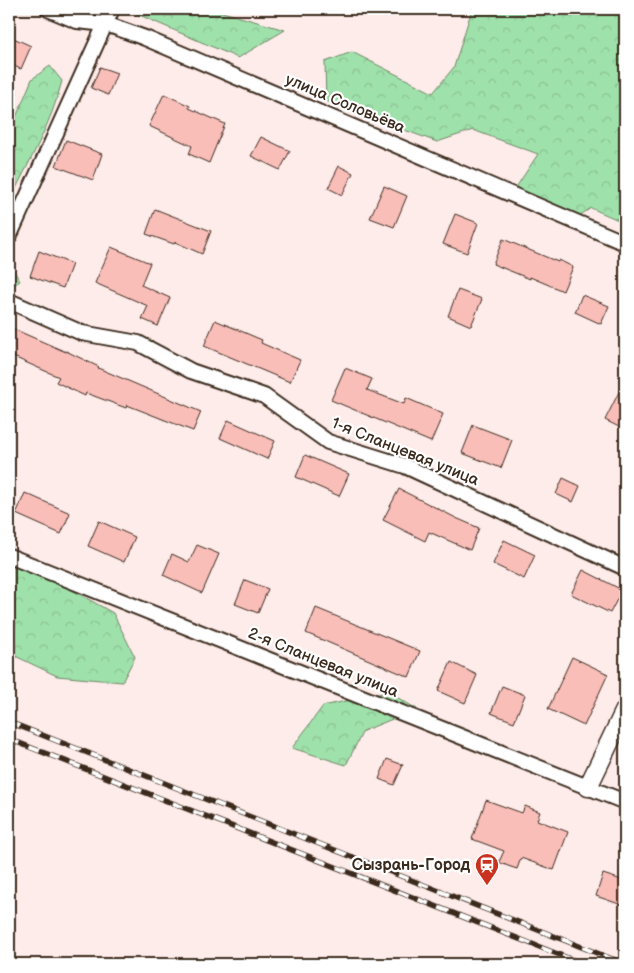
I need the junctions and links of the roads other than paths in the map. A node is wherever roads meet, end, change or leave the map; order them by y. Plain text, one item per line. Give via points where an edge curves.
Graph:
1 (48, 9) edge
2 (112, 9) edge
3 (106, 24) junction
4 (9, 236) edge
5 (625, 243) edge
6 (9, 301) edge
7 (9, 556) edge
8 (625, 568) edge
9 (625, 710) edge
10 (588, 788) junction
11 (625, 802) edge

1 - 3 street, улица Соловьёва via 77,21
2 - 3 street
3 - 4 street
3 - 5 street, улица Соловьёва
6 - 8 street, 1-я Сланцевая улица via 82,333 138,343 191,371 264,396 328,442 405,466
7 - 10 street, 2-я Сланцевая улица
9 - 10 street
10 - 11 street, 2-я Сланцевая улица

